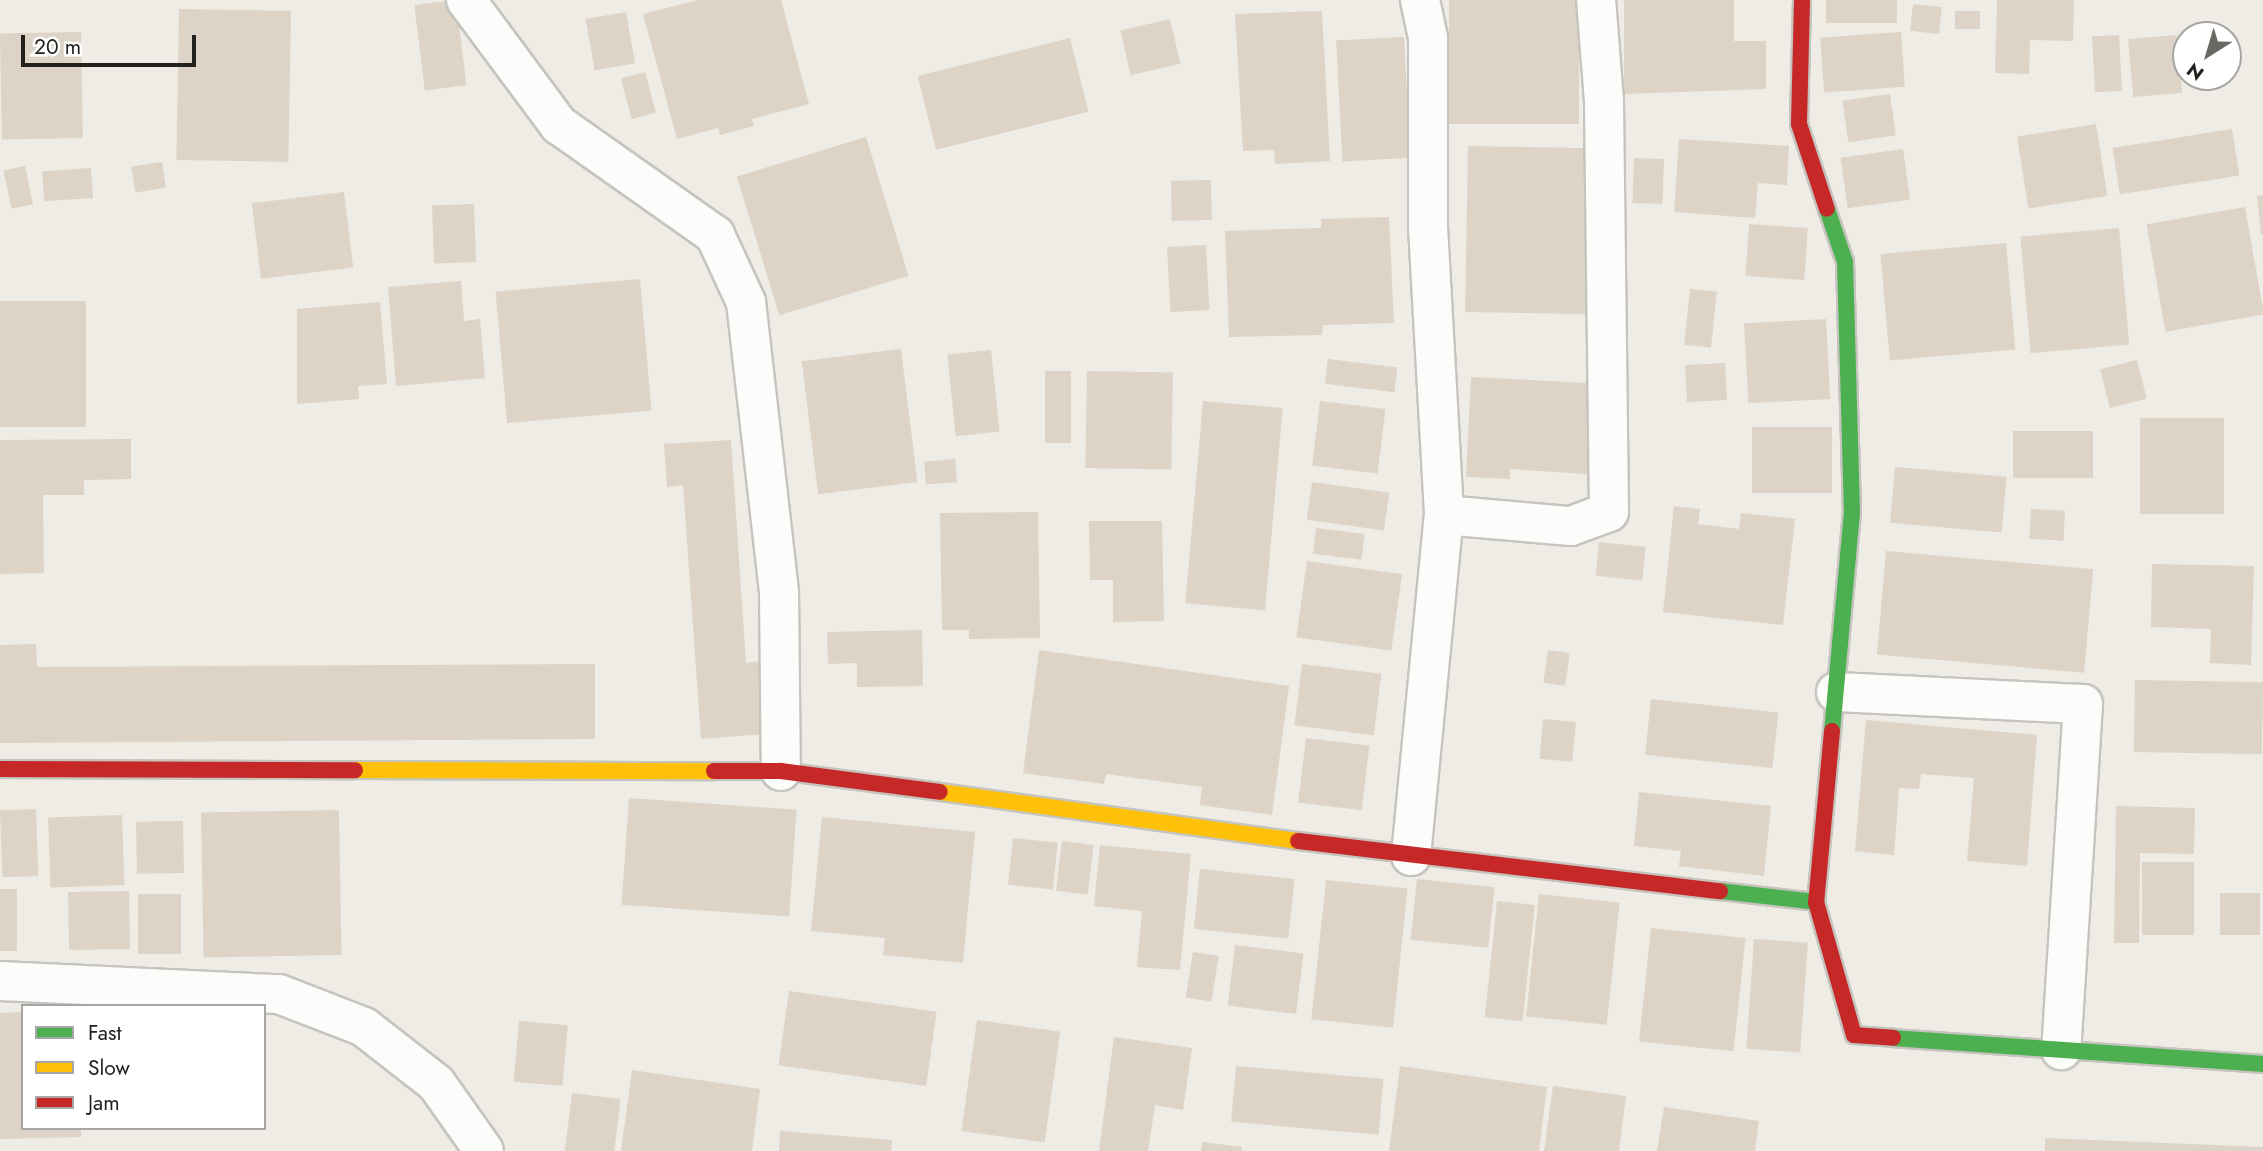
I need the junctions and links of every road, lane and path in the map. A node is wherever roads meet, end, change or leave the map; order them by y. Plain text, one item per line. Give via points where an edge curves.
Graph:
1 (466, 0) edge
2 (1420, 0) edge
3 (1596, 0) edge
4 (1802, 0) edge
5 (1444, 515) junction
6 (1836, 692) junction
7 (0, 769) edge
8 (781, 771) junction
9 (1411, 856) junction
10 (1816, 902) junction
11 (0, 981) edge
12 (2062, 1050) junction
13 (2263, 1064) edge
14 (484, 1151) edge

1 - 8 street via 559,125 715,235 746,302 779,593
2 - 5 street via 1428,38 1429,227
3 - 5 street via 1604,102 1609,512 1571,526
4 - 6 street via 1799,124 1846,262 1852,512
5 - 9 street
6 - 10 street
6 - 12 street via 2083,704
7 - 8 street
8 - 9 street
9 - 10 street
10 - 12 street via 1854,1035
11 - 14 street via 279,994 364,1027 436,1083
12 - 13 street

